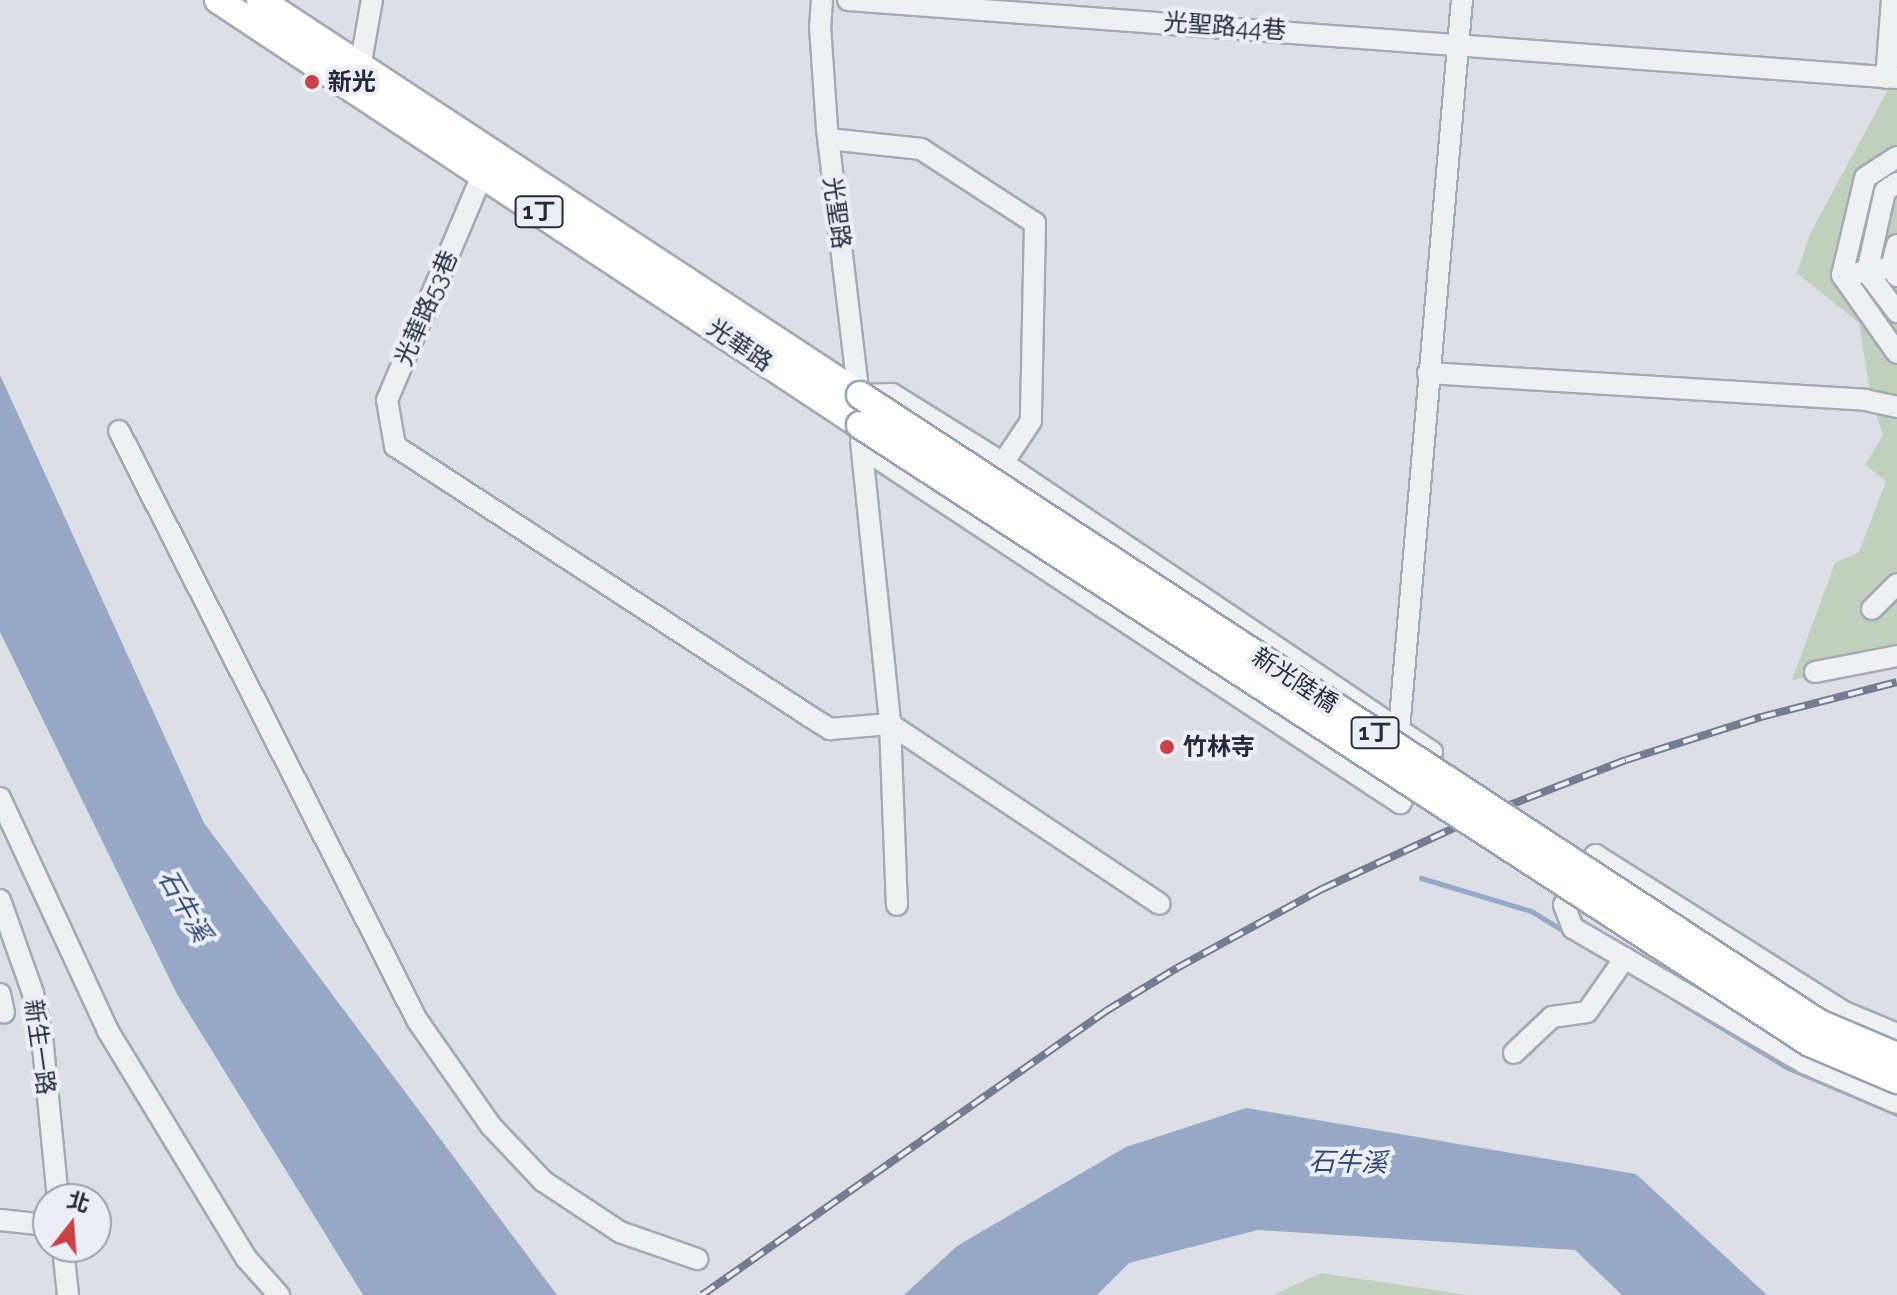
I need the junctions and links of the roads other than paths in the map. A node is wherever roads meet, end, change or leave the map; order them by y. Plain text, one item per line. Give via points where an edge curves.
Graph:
1 (218, 0) edge
2 (260, 0) edge
3 (372, 0) edge
4 (822, 0) edge
5 (848, 0) edge
6 (1462, 0) edge
7 (1892, 0) edge
8 (1458, 43) junction
9 (358, 78) junction
10 (1892, 78) edge
11 (829, 139) junction
12 (1897, 157) edge
13 (483, 173) junction
14 (1865, 178) junction
15 (1893, 191) edge
16 (538, 196) junction
17 (1897, 245) edge
18 (1895, 270) edge
19 (1867, 272) junction
20 (1842, 275) junction
21 (1897, 312) edge
22 (1897, 353) edge
23 (1428, 373) junction
24 (860, 395) junction
25 (1897, 407) edge
26 (119, 431) dead end
27 (861, 436) junction
28 (1003, 463) junction
29 (1897, 584) edge
30 (1872, 609) dead end
31 (1897, 656) edge
32 (1815, 672) dead end
33 (890, 724) junction
34 (1399, 730) junction
35 (0, 798) edge
36 (0, 900) edge
37 (1160, 904) dead end
38 (897, 905) dead end
39 (1625, 958) junction
40 (1897, 1034) edge
41 (1514, 1053) dead end
42 (1897, 1056) edge
43 (1897, 1080) edge
44 (1897, 1103) edge
45 (56, 1183) edge
46 (0, 1220) edge
47 (32, 1223) edge
48 (697, 1259) dead end
49 (65, 1263) edge
50 (68, 1295) edge
51 (279, 1295) edge

1 - 9 main road, 光華路 / 1丁
2 - 9 main road, 光華路 / 1丁
3 - 9 street
4 - 11 street, 光聖路
5 - 8 street, 光聖路44巷
6 - 8 street
7 - 10 street
8 - 10 street, 光聖路44巷
8 - 23 street
9 - 13 main road, 光華路 / 1丁
9 - 16 main road, 光華路 / 1丁
11 - 24 street, 光聖路
11 - 28 street via 921,149 1035,223 1031,421
12 - 14 street
13 - 16 main road, 光華路 / 1丁
13 - 33 street, 光華路53巷 via 387,400 395,446 830,729
14 - 15 street
14 - 20 street
15 - 19 street
16 - 24 main road, 光華路 / 1丁
16 - 27 main road, 光華路 / 1丁
17 - 18 street
18 - 19 street
19 - 20 street
19 - 21 street
20 - 22 street
23 - 25 street via 1865,400
23 - 34 street
24 - 27 street, 光聖路
24 - 28 street via 892,394
24 - 42 main road, 新光陸橋 / 1丁, bridge via 1819,1023
26 - 48 street via 344,882 425,1032 491,1126 543,1181 620,1232
27 - 33 street
27 - 34 street via 1400,803 1432,752
27 - 43 main road, 新光陸橋 / 1丁, bridge via 1810,1043
28 - 34 street
29 - 30 street
31 - 32 street
33 - 37 street
33 - 38 street
35 - 51 street via 108,1031 246,1258
36 - 45 street, 新生一路 via 33,993 42,1036
39 - 40 street via 1573,928 1564,905 1596,855 1844,1012
39 - 41 street via 1587,1012 1552,1017
39 - 44 street via 1804,1063
46 - 47 street
49 - 50 street

